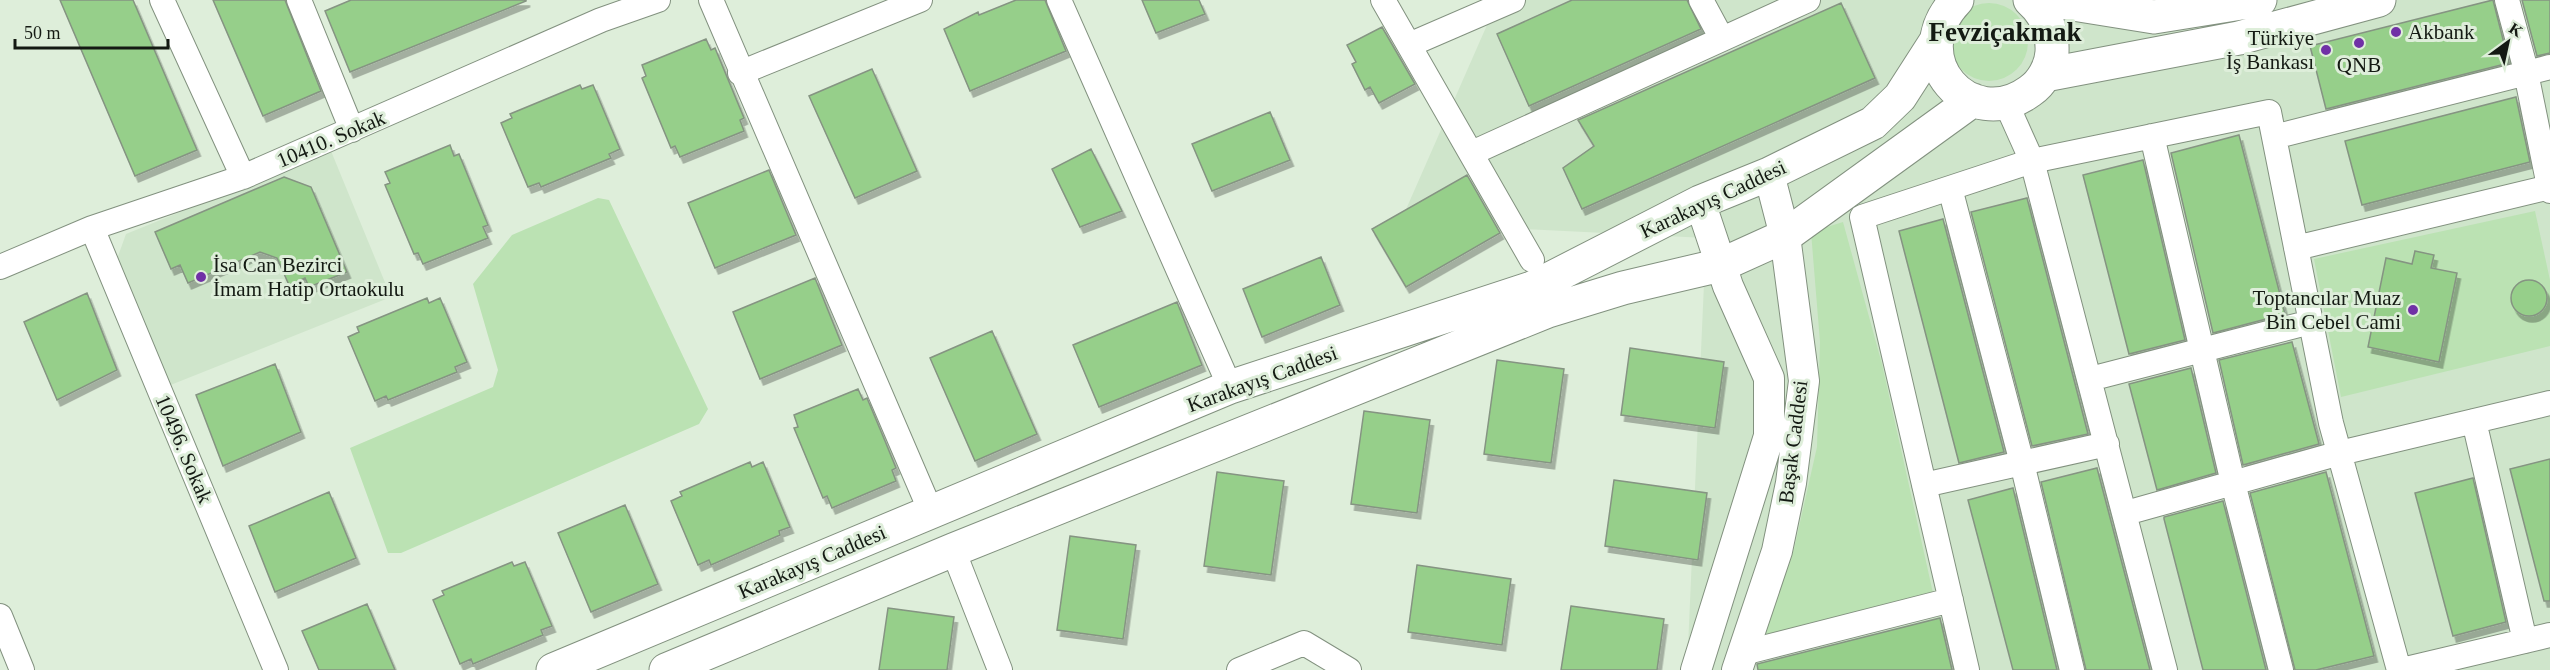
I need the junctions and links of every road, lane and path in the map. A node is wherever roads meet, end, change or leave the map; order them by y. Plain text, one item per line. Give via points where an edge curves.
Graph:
1 (162, 0) edge
2 (299, 0) edge
3 (658, 0) edge
4 (711, 0) edge
5 (920, 0) edge
6 (1059, 0) edge
7 (1383, 0) edge
8 (1513, 0) edge
9 (1701, 0) edge
10 (1808, 0) edge
11 (2030, 0) edge
12 (2048, 0) edge
13 (2260, 0) edge
14 (2379, 0) edge
15 (2507, 0) edge
16 (597, 10) edge
17 (1946, 13) edge
18 (1722, 39) junction
19 (1409, 45) junction
20 (2550, 66) edge
21 (2526, 72) junction
22 (740, 73) junction
23 (2045, 75) junction
24 (1973, 100) junction
25 (2006, 103) junction
26 (352, 130) junction
27 (2152, 136) junction
28 (2274, 137) junction
29 (1472, 153) junction
30 (2032, 161) junction
31 (1769, 174) junction
32 (243, 177) junction
33 (1950, 188) junction
34 (2550, 189) edge
35 (1700, 202) junction
36 (92, 228) junction
37 (1785, 236) junction
38 (2296, 248) junction
39 (1532, 260) dead end
40 (1721, 265) junction
41 (0, 267) edge
42 (2311, 322) junction
43 (2202, 349) junction
44 (2090, 379) junction
45 (1230, 387) junction
46 (2550, 403) edge
47 (2474, 421) junction
48 (2107, 444) junction
49 (2340, 453) junction
50 (2022, 463) junction
51 (2233, 483) junction
52 (1924, 485) junction
53 (931, 512) junction
54 (2126, 513) junction
55 (953, 550) junction
56 (1951, 600) junction
57 (0, 616) edge
58 (2550, 636) edge
59 (2525, 641) junction
60 (1740, 662) edge
61 (22, 670) edge
62 (276, 670) edge
63 (553, 670) edge
64 (666, 670) edge
65 (1000, 670) edge
66 (1239, 670) edge
67 (1349, 670) edge
68 (1696, 670) edge
69 (1967, 670) edge
70 (2072, 670) edge
71 (2166, 670) edge
72 (2282, 670) edge
73 (2401, 670) edge

1 - 32 street
2 - 26 street
3 - 16 street, 10410. Sokak
4 - 22 street
5 - 22 street
6 - 45 street
7 - 19 street
8 - 19 street
9 - 18 street
10 - 18 street
11 - 23 main road via 2048,23 2052,40
12 - 13 main road via 2154,17
14 - 23 main road via 2239,38
15 - 21 street
16 - 26 street, 10410. Sokak
17 - 24 main road via 1937,57 1956,90
17 - 31 main road, Karakayış Caddesi via 1900,97 1873,123
18 - 29 street
19 - 29 street
20 - 21 street
21 - 28 street
21 - 34 street
22 - 53 street
23 - 25 main road via 2035,88
24 - 25 main road
24 - 37 main road, Karakayış Caddesi
25 - 30 street
26 - 32 street, 10410. Sokak
27 - 28 street via 2269,112
27 - 30 street
27 - 43 street
28 - 38 street
29 - 39 street
30 - 33 street
30 - 44 street
31 - 35 main road, Karakayış Caddesi
31 - 37 street, Başak Caddesi
32 - 36 street, 10410. Sokak
33 - 50 street
33 - 52 street via 1862,217
34 - 38 street
35 - 40 street, Başak Caddesi
35 - 45 main road, Karakayış Caddesi via 1532,288
36 - 41 street, 10410. Sokak
36 - 62 street, 10496. Sokak
37 - 40 main road, Karakayış Caddesi
37 - 60 street, Başak Caddesi via 1804,381 1791,483 1777,551
38 - 42 street
40 - 55 main road, Karakayış Caddesi via 1548,311
40 - 68 street, Başak Caddesi via 1769,378 1769,436
42 - 43 street
42 - 49 street
43 - 44 street
43 - 51 street
44 - 48 street
45 - 53 main road, Karakayış Caddesi
46 - 47 street
47 - 49 street
47 - 59 street
48 - 50 street
48 - 54 street
49 - 51 street
49 - 73 street
50 - 52 street
50 - 70 street
51 - 54 street
51 - 72 street
52 - 56 street
53 - 63 main road, Karakayış Caddesi
54 - 71 street
55 - 64 main road, Karakayış Caddesi
55 - 65 street
56 - 60 street
56 - 69 street
57 - 61 street
58 - 59 street
59 - 73 street
66 - 67 street via 1304,643

